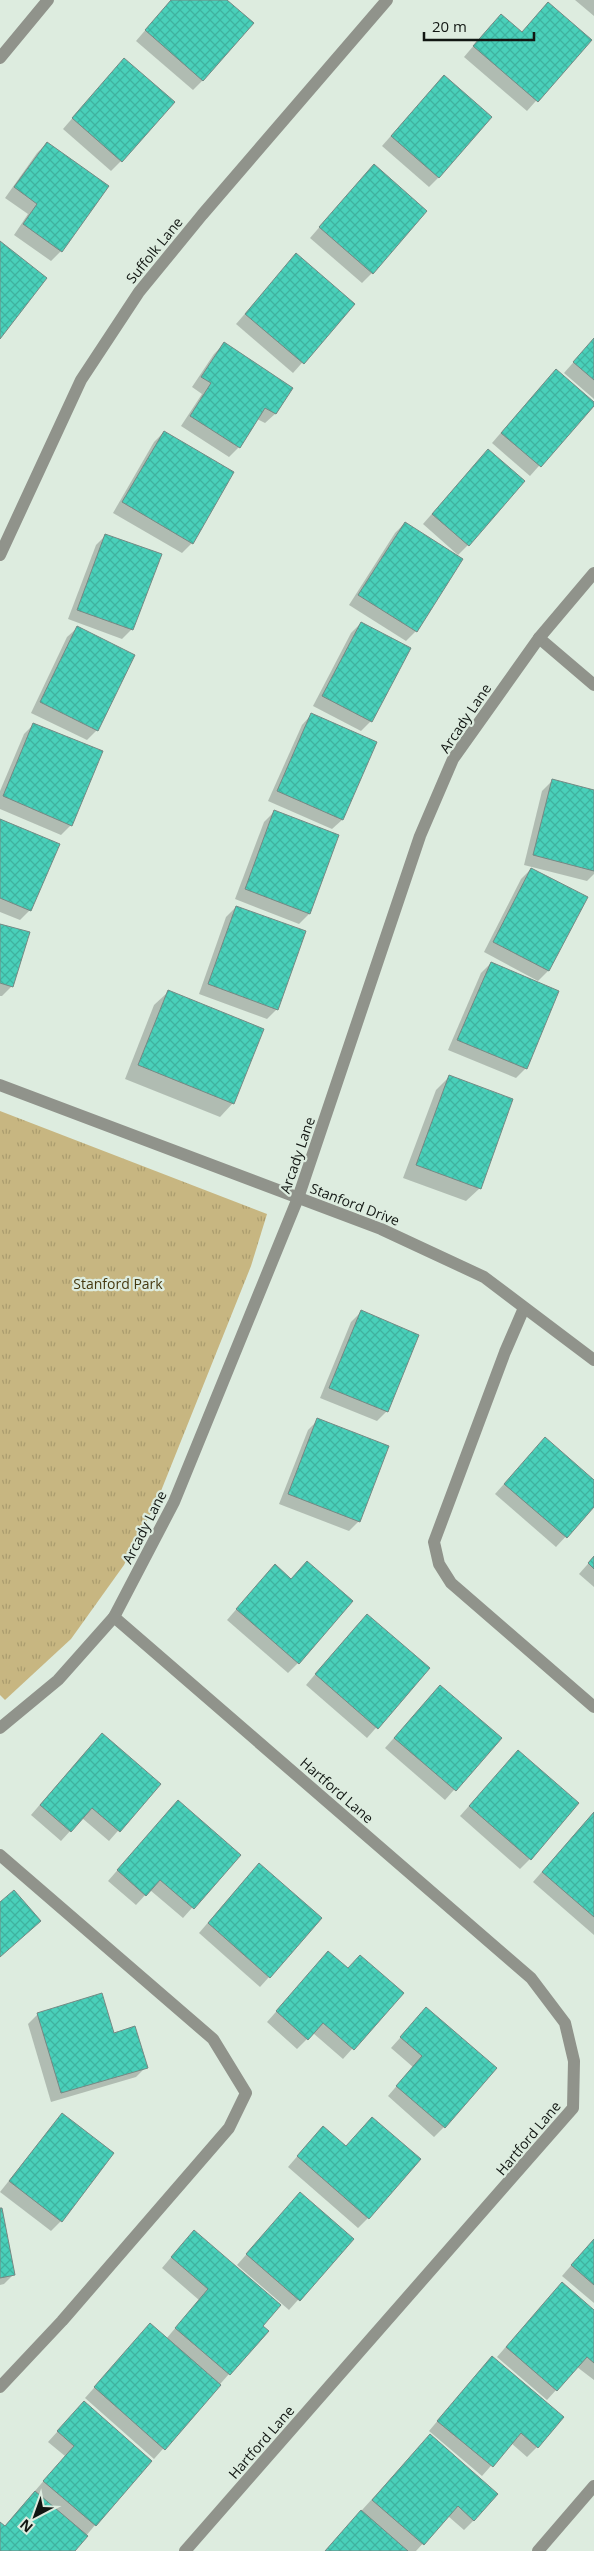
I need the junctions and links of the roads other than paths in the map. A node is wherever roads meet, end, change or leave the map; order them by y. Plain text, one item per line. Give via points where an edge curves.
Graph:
1 (48, 0) edge
2 (387, 0) edge
3 (0, 58) edge
4 (0, 556) edge
5 (594, 573) edge
6 (539, 638) junction
7 (594, 685) edge
8 (0, 1085) edge
9 (298, 1198) junction
10 (524, 1308) junction
11 (594, 1360) edge
12 (114, 1617) junction
13 (594, 1707) edge
14 (1, 1727) edge
15 (0, 1855) edge
16 (0, 2387) edge
17 (594, 2486) edge
18 (185, 2551) edge
19 (538, 2551) edge

1 - 3 street
2 - 4 street, Suffolk Lane via 139,292 82,380
5 - 6 street, Arcady Lane
6 - 7 street
6 - 9 street, Arcady Lane via 453,759 420,836
8 - 9 street, Stanford Drive
9 - 10 street, Stanford Drive via 436,1253 484,1277
9 - 12 street, Arcady Lane via 174,1502
10 - 11 street, Stanford Drive
10 - 13 street via 504,1352 434,1542 439,1564 450,1583
12 - 14 street, Arcady Lane via 58,1680
12 - 18 street, Hartford Lane via 531,1978 565,2023 574,2061 574,2108
15 - 16 street via 213,2040 246,2093 229,2128 62,2321
17 - 19 street

